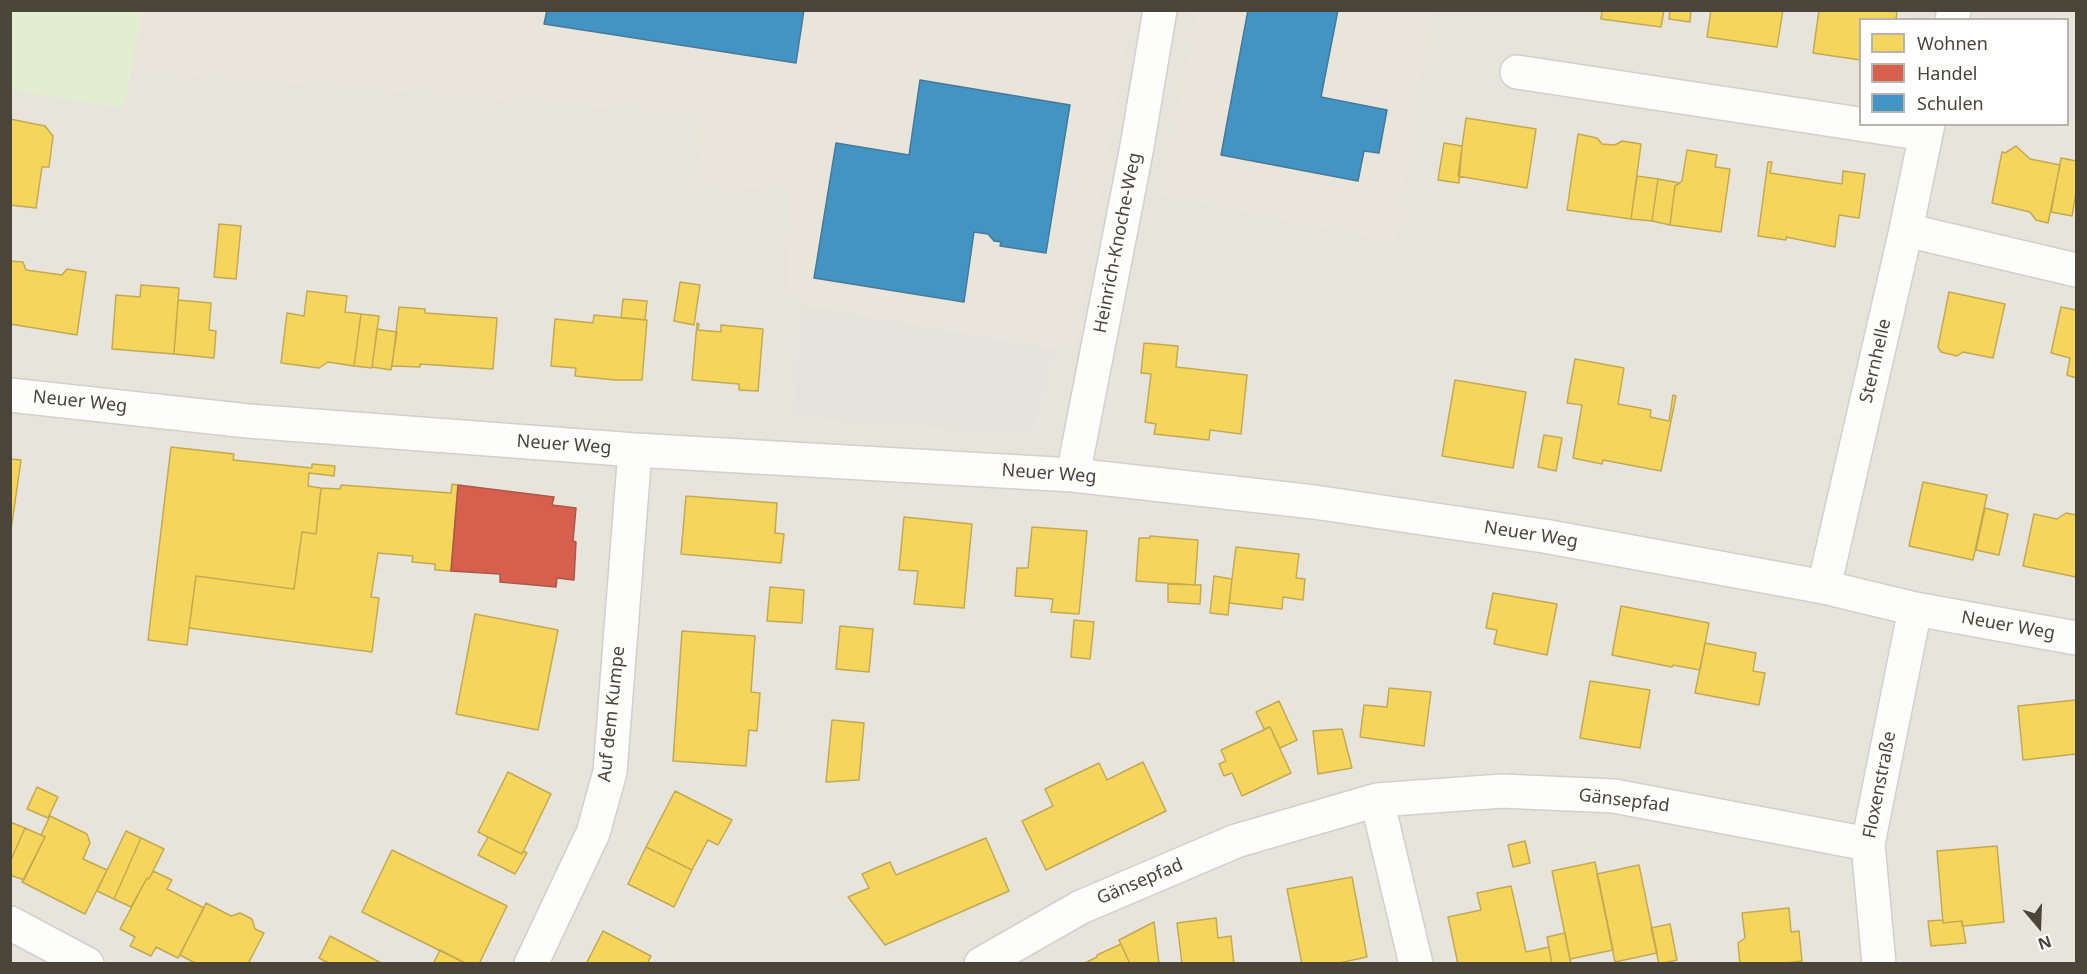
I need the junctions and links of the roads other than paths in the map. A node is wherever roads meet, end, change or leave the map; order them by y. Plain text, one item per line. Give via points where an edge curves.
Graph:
1 (1160, 10) edge
2 (1517, 72) dead end
3 (1859, 120) edge
4 (1904, 126) edge
5 (1926, 129) edge
6 (1906, 230) junction
7 (2076, 270) edge
8 (10, 395) edge
9 (635, 450) junction
10 (1073, 475) junction
11 (1824, 587) junction
12 (1915, 609) junction
13 (2076, 638) edge
14 (1377, 800) junction
15 (1868, 844) junction
16 (10, 923) edge
17 (87, 963) edge
18 (531, 963) edge
19 (981, 963) edge
20 (1416, 963) edge
21 (1879, 963) edge

1 - 10 street, Heinrich-Knoche-Weg
2 - 3 street, Sternhelle
4 - 5 street, Sternhelle
5 - 6 street, Sternhelle
6 - 7 street
6 - 11 street, Sternhelle
8 - 9 street, Neuer Weg via 248,422
9 - 10 street, Neuer Weg
9 - 18 street, Auf dem Kumpe via 610,772 593,832
10 - 11 street, Neuer Weg via 1314,502 1533,534
11 - 12 street, Neuer Weg
12 - 13 street, Neuer Weg
12 - 15 street, Floxenstraße
14 - 15 street, Gänsepfad via 1502,791 1614,796
14 - 19 street, Gänsepfad via 1236,841 1081,907
14 - 20 street
15 - 21 street, Floxenstraße
16 - 17 street

